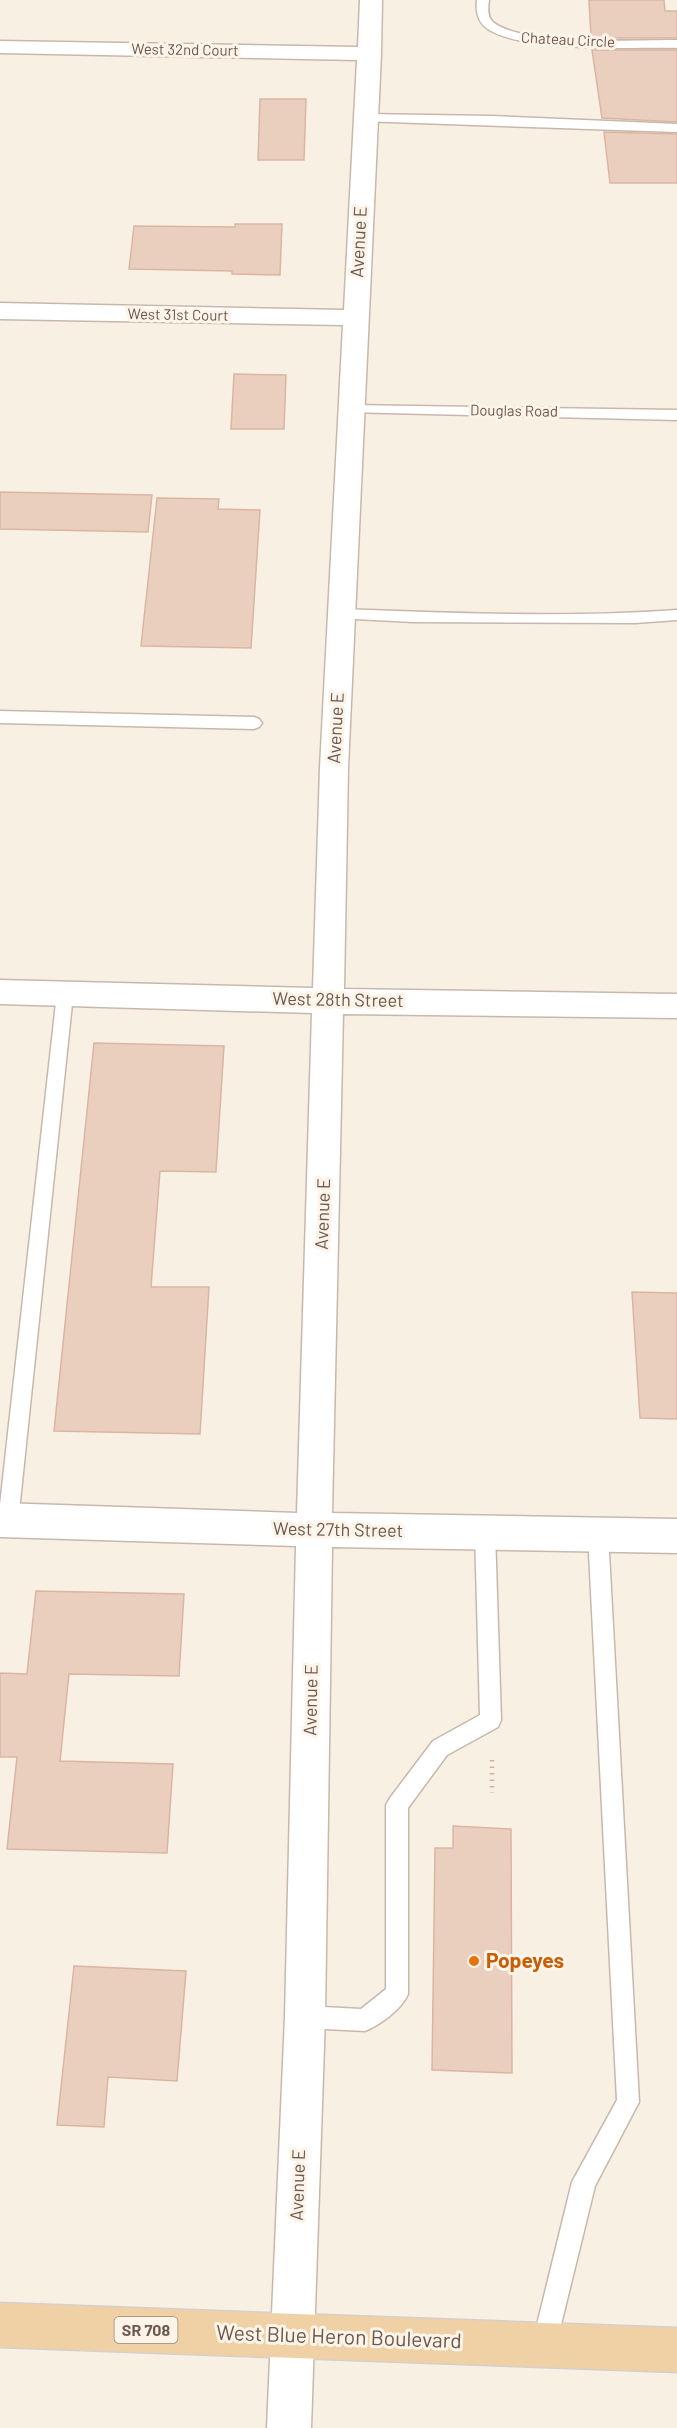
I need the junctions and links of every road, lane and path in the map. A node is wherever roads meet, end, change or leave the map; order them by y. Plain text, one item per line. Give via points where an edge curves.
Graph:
1 (371, 0) edge
2 (483, 0) edge
3 (677, 44) edge
4 (0, 47) edge
5 (370, 54) junction
6 (364, 118) junction
7 (677, 128) edge
8 (0, 311) edge
9 (355, 318) junction
10 (350, 410) junction
11 (677, 415) edge
12 (341, 614) junction
13 (677, 615) edge
14 (0, 717) edge
15 (254, 723) dead end
16 (0, 992) edge
17 (64, 993) junction
18 (328, 1001) junction
19 (677, 1006) edge
20 (4, 1521) edge
21 (314, 1530) junction
22 (486, 1532) junction
23 (598, 1534) junction
24 (677, 1536) edge
25 (305, 2017) junction
26 (0, 2325) edge
27 (293, 2335) junction
28 (544, 2345) junction
29 (677, 2350) edge
30 (289, 2428) edge

1 - 5 street, Avenue E
2 - 3 lane, Chateau Circle via 484,19 512,36
4 - 5 street, West 32nd Court
5 - 6 street, Avenue E
6 - 7 lane
6 - 9 street, Avenue E
8 - 9 street, West 31st Court
9 - 10 street, Avenue E
10 - 11 lane, Douglas Road
10 - 12 street, Avenue E
12 - 13 lane via 624,618
12 - 18 street, Avenue E
14 - 15 lane
16 - 17 street, West 28th Street
17 - 18 street, West 28th Street
17 - 20 lane
18 - 19 street, West 28th Street
18 - 21 street, Avenue E
20 - 21 street, West 27th Street
21 - 22 street, West 27th Street
21 - 25 street, Avenue E
22 - 23 street, West 27th Street
22 - 25 lane via 491,1720 440,1748 397,1805 397,1994 365,2020
23 - 24 street, West 27th Street
23 - 28 lane via 628,2102 584,2182
25 - 27 street, Avenue E
26 - 27 main road, West Blue Heron Boulevard / SR 708
27 - 28 main road, West Blue Heron Boulevard / SR 708
27 - 30 street, Avenue E
28 - 29 main road, West Blue Heron Boulevard / SR 708

